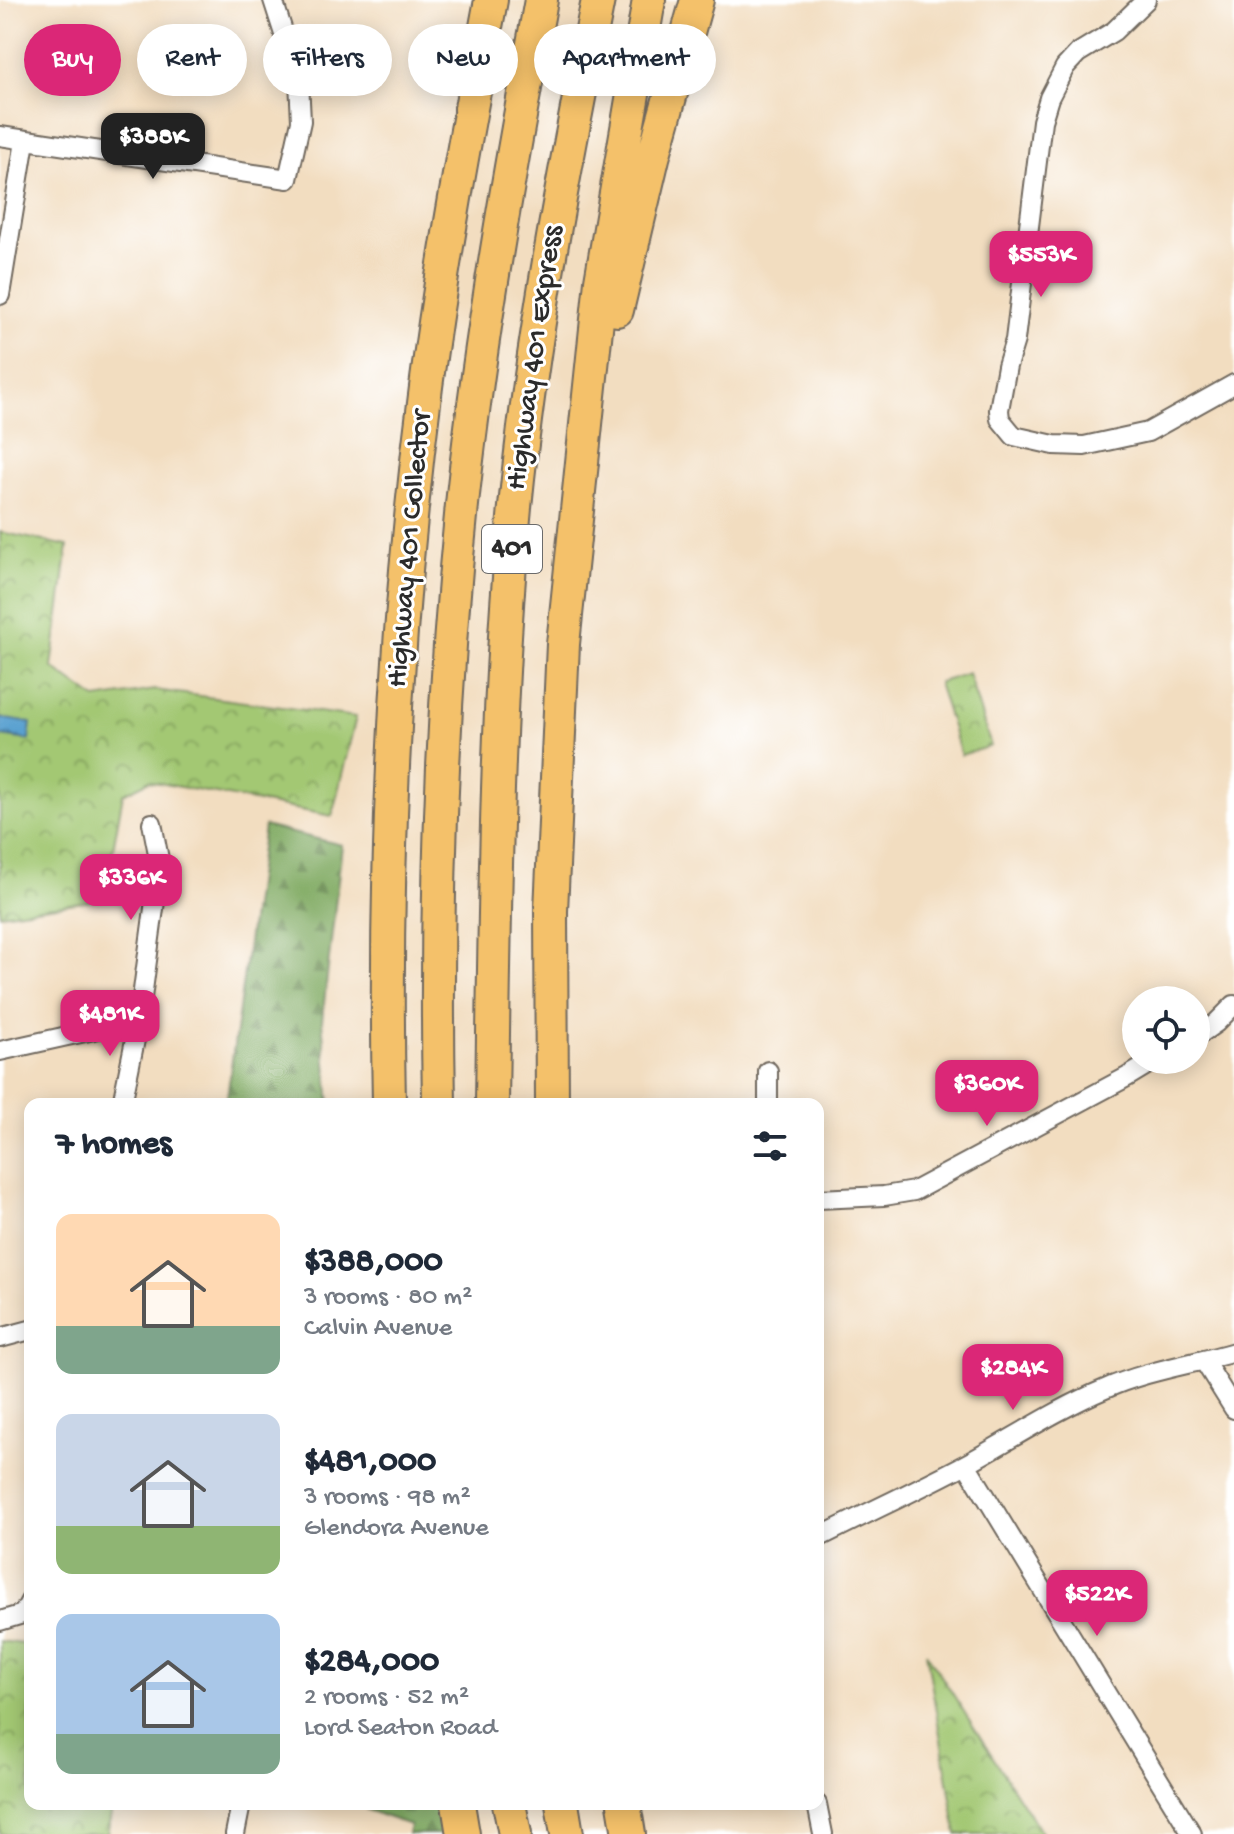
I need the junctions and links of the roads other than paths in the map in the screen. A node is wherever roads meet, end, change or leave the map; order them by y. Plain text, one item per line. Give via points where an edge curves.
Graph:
1 (273, 0) edge
2 (469, 0) edge
3 (491, 0) edge
4 (541, 0) edge
5 (598, 0) edge
6 (649, 0) edge
7 (697, 0) edge
8 (1146, 0) edge
9 (0, 136) edge
10 (25, 141) junction
11 (0, 295) edge
12 (1234, 384) edge
13 (578, 493) junction
14 (152, 823) dead end
15 (390, 837) junction
16 (1234, 1005) edge
17 (139, 1020) junction
18 (1210, 1027) edge
19 (0, 1051) edge
20 (768, 1071) dead end
21 (1132, 1074) edge
22 (123, 1098) edge
23 (389, 1098) edge
24 (439, 1098) edge
25 (492, 1098) edge
26 (552, 1098) edge
27 (768, 1098) edge
28 (824, 1199) edge
29 (24, 1332) edge
30 (0, 1338) edge
31 (1234, 1352) edge
32 (1204, 1361) junction
33 (1234, 1409) edge
34 (966, 1464) junction
35 (824, 1535) edge
36 (24, 1608) edge
37 (0, 1621) edge
38 (240, 1810) edge
39 (459, 1810) edge
40 (510, 1810) edge
41 (563, 1810) edge
42 (625, 1810) edge
43 (818, 1810) edge
44 (235, 1834) edge
45 (463, 1834) edge
46 (515, 1834) edge
47 (567, 1834) edge
48 (629, 1834) edge
49 (823, 1834) edge
50 (1192, 1834) edge

1 - 10 street via 299,81 301,121 288,179
2 - 15 highway via 420,295 388,554 384,613
3 - 15 highway, Highway 401 Collector via 424,400 403,612
4 - 24 highway, Highway 401 Express / 401 via 487,310 459,540 441,804
5 - 25 highway, Highway 401 Express / 401 via 549,257 515,507 497,753
6 - 13 highway, 401 via 601,281
7 - 13 highway via 646,187
8 - 12 street via 1114,31 1078,53 1049,98 1000,419 1014,436 1084,446 1148,432
9 - 10 street
10 - 11 street
13 - 26 highway, 401 via 557,735
14 - 17 street via 160,864
15 - 23 highway, Highway 401 Collector
16 - 18 street
17 - 19 street
17 - 22 street
20 - 27 street
21 - 28 street via 914,1191
29 - 30 street
31 - 32 street
32 - 33 street
32 - 34 street via 1161,1368 1105,1389
34 - 35 street
34 - 50 street
36 - 37 street
38 - 44 street
39 - 45 highway
40 - 46 highway
41 - 47 highway
42 - 48 highway
43 - 49 street

